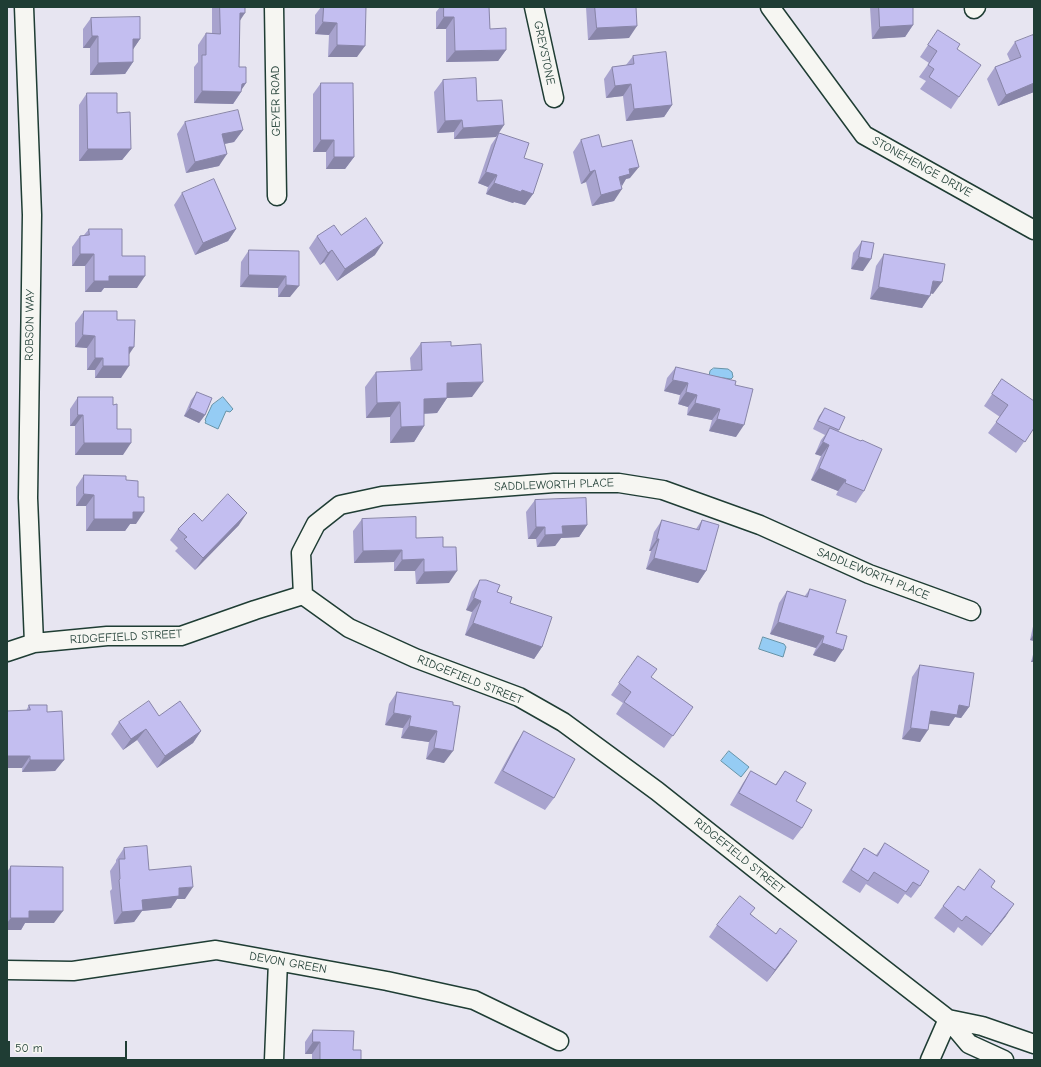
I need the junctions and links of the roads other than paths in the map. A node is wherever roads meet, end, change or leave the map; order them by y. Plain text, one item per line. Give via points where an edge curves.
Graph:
1 (24, 7) edge
2 (274, 7) edge
3 (534, 7) edge
4 (770, 7) edge
5 (554, 98) dead end
6 (277, 196) dead end
7 (1034, 230) edge
8 (303, 595) junction
9 (971, 611) dead end
10 (34, 643) junction
11 (7, 652) edge
12 (278, 961) junction
13 (7, 970) edge
14 (948, 1018) junction
15 (558, 1041) dead end
16 (1032, 1044) edge
17 (274, 1060) edge
18 (930, 1060) edge
19 (1004, 1060) edge

1 - 10 street, ROBSON WAY via 32,215 28,498
2 - 6 street, GEYER ROAD
3 - 5 street, GREYSTONE
4 - 7 street, STONEHENGE DRIVE via 864,135
8 - 9 street, SADDLEWORTH PLACE via 301,553 316,524 340,505 382,496 554,483 618,482 663,490 752,523 869,574
8 - 10 street, RIDGEFIELD STREET via 181,636 107,636
8 - 14 street, RIDGEFIELD STREET via 349,628 415,658 518,697 563,722 658,791
10 - 11 street, RIDGEFIELD STREET
12 - 13 street, DEVON GREEN via 216,950 73,971
12 - 15 street, DEVON GREEN via 474,1000
12 - 17 street
14 - 16 street, RIDGEFIELD STREET via 982,1026
14 - 18 street
14 - 19 street, RIDGEFIELD STREET via 969,1044

